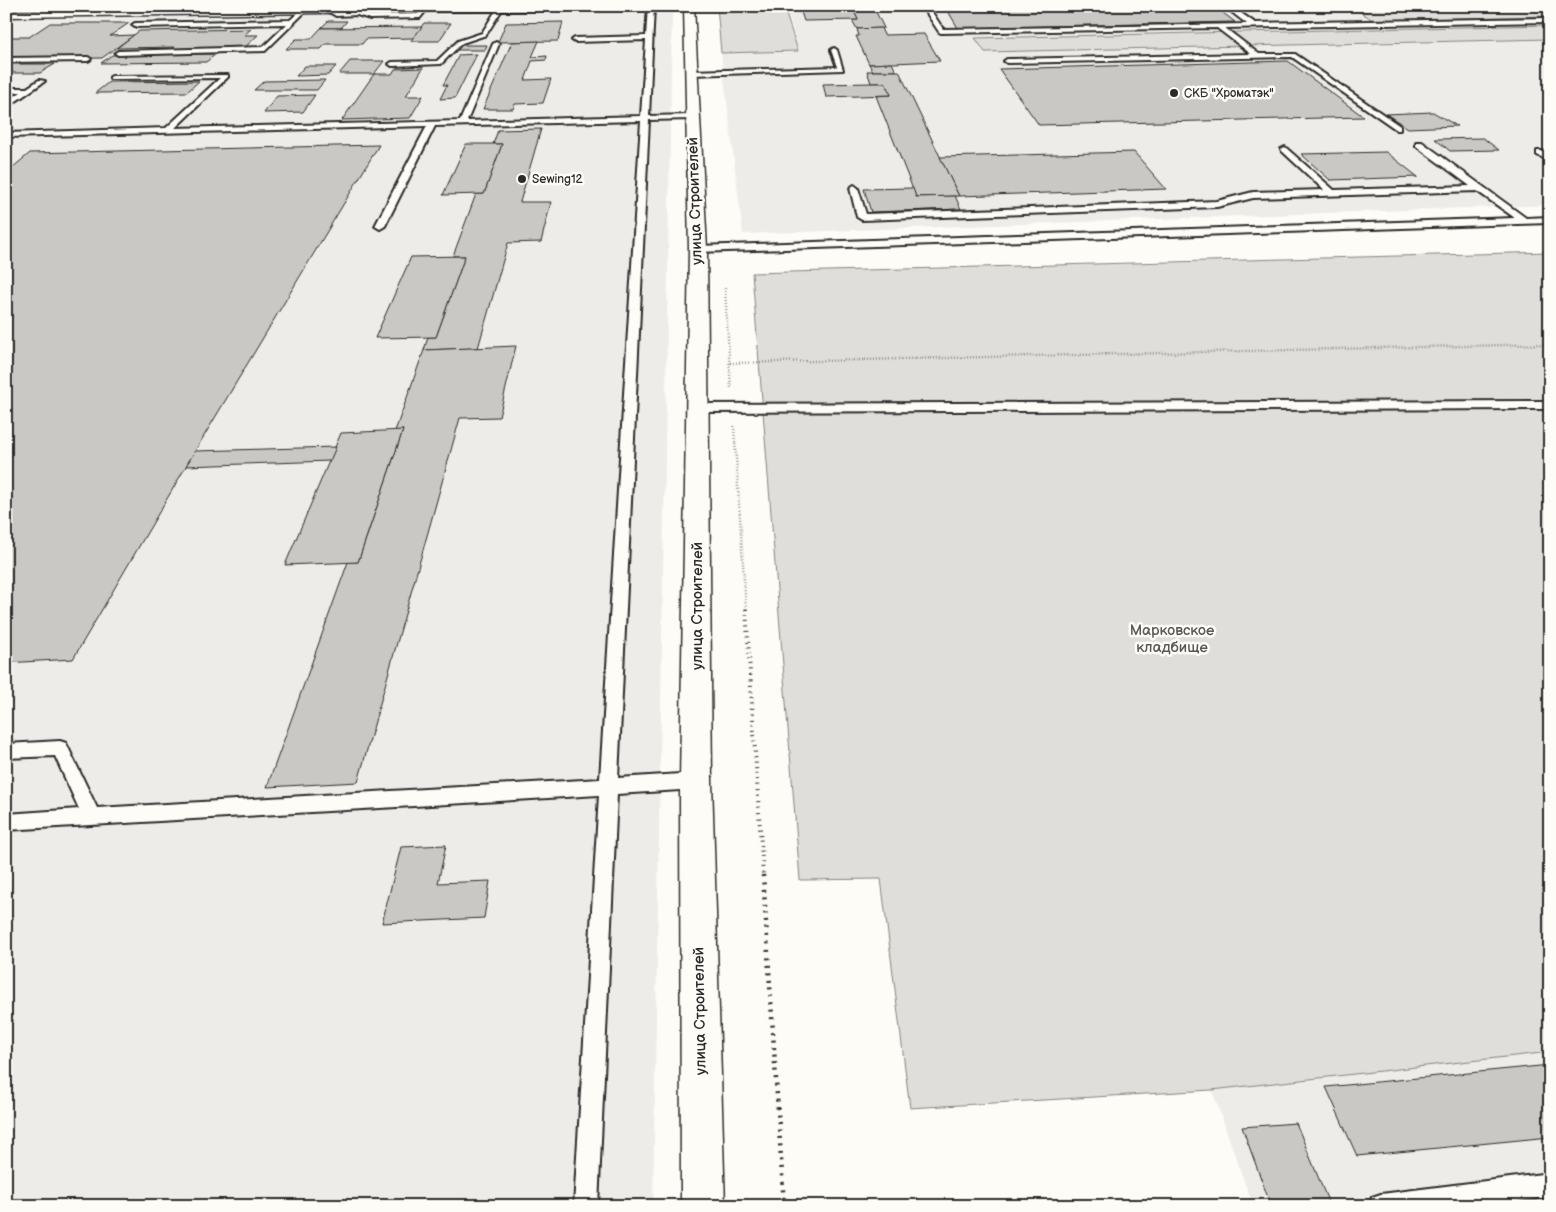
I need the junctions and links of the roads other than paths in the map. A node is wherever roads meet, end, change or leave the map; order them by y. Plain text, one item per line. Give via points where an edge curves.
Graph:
1 (630, 6) edge
2 (651, 6) edge
3 (690, 6) edge
4 (925, 6) edge
5 (1227, 6) edge
6 (476, 7) edge
7 (516, 7) edge
8 (581, 7) edge
9 (349, 8) edge
10 (500, 8) junction
11 (424, 9) junction
12 (304, 10) junction
13 (329, 10) junction
14 (6, 14) edge
15 (1550, 20) edge
16 (292, 22) junction
17 (134, 25) dead end
18 (1254, 26) junction
19 (1220, 27) junction
20 (650, 38) junction
21 (575, 40) dead end
22 (496, 44) dead end
23 (834, 50) dead end
24 (118, 53) dead end
25 (1258, 56) junction
26 (88, 59) dead end
27 (6, 60) edge
28 (1007, 61) dead end
29 (392, 64) dead end
30 (690, 73) junction
31 (112, 78) dead end
32 (41, 81) dead end
33 (6, 90) edge
34 (29, 90) junction
35 (6, 106) edge
36 (692, 117) junction
37 (645, 119) junction
38 (432, 124) junction
39 (462, 124) junction
40 (1397, 128) dead end
41 (168, 131) junction
42 (6, 135) edge
43 (1419, 144) dead end
44 (1285, 149) dead end
45 (1540, 153) dead end
46 (1550, 159) edge
47 (854, 188) dead end
48 (1479, 188) junction
49 (1332, 193) junction
50 (1550, 220) edge
51 (1524, 221) junction
52 (380, 226) dead end
53 (710, 249) junction
54 (1550, 405) edge
55 (697, 408) junction
56 (6, 751) edge
57 (696, 781) junction
58 (609, 786) junction
59 (91, 816) junction
60 (6, 822) edge
61 (1550, 1185) edge
62 (586, 1206) edge
63 (703, 1206) edge
64 (1381, 1206) edge

1 - 8 main road
2 - 20 lane
3 - 30 main road, улица Строителей
4 - 19 lane via 941,31
5 - 18 lane
6 - 10 main road
6 - 11 main road
7 - 8 main road
7 - 10 main road
9 - 11 main road
9 - 13 main road
10 - 29 lane via 484,34 460,42 439,63
11 - 13 lane via 420,16 336,14
12 - 13 main road
12 - 14 main road
12 - 16 lane
15 - 18 lane
16 - 17 lane
16 - 24 lane via 265,50
18 - 19 lane
19 - 25 lane
20 - 21 lane
20 - 37 lane
22 - 39 lane
23 - 30 lane via 841,69
25 - 28 lane
25 - 40 lane via 1293,55
26 - 27 lane
30 - 36 main road, улица Строителей
31 - 41 lane via 226,76
32 - 34 lane
33 - 34 lane
34 - 35 lane
36 - 37 lane
36 - 53 main road, улица Строителей
37 - 39 lane
37 - 58 lane
38 - 39 lane
38 - 41 lane
38 - 52 lane
41 - 42 lane
43 - 48 lane
44 - 49 lane
45 - 46 lane
47 - 49 lane via 862,217 1218,204 1253,195
48 - 49 lane
48 - 51 lane
50 - 51 lane
51 - 53 lane
53 - 55 main road, улица Строителей
54 - 55 lane
55 - 57 main road, улица Строителей
56 - 59 lane via 60,748
57 - 58 lane
57 - 63 main road, улица Строителей
58 - 59 lane
58 - 62 lane
59 - 60 lane
61 - 64 lane

